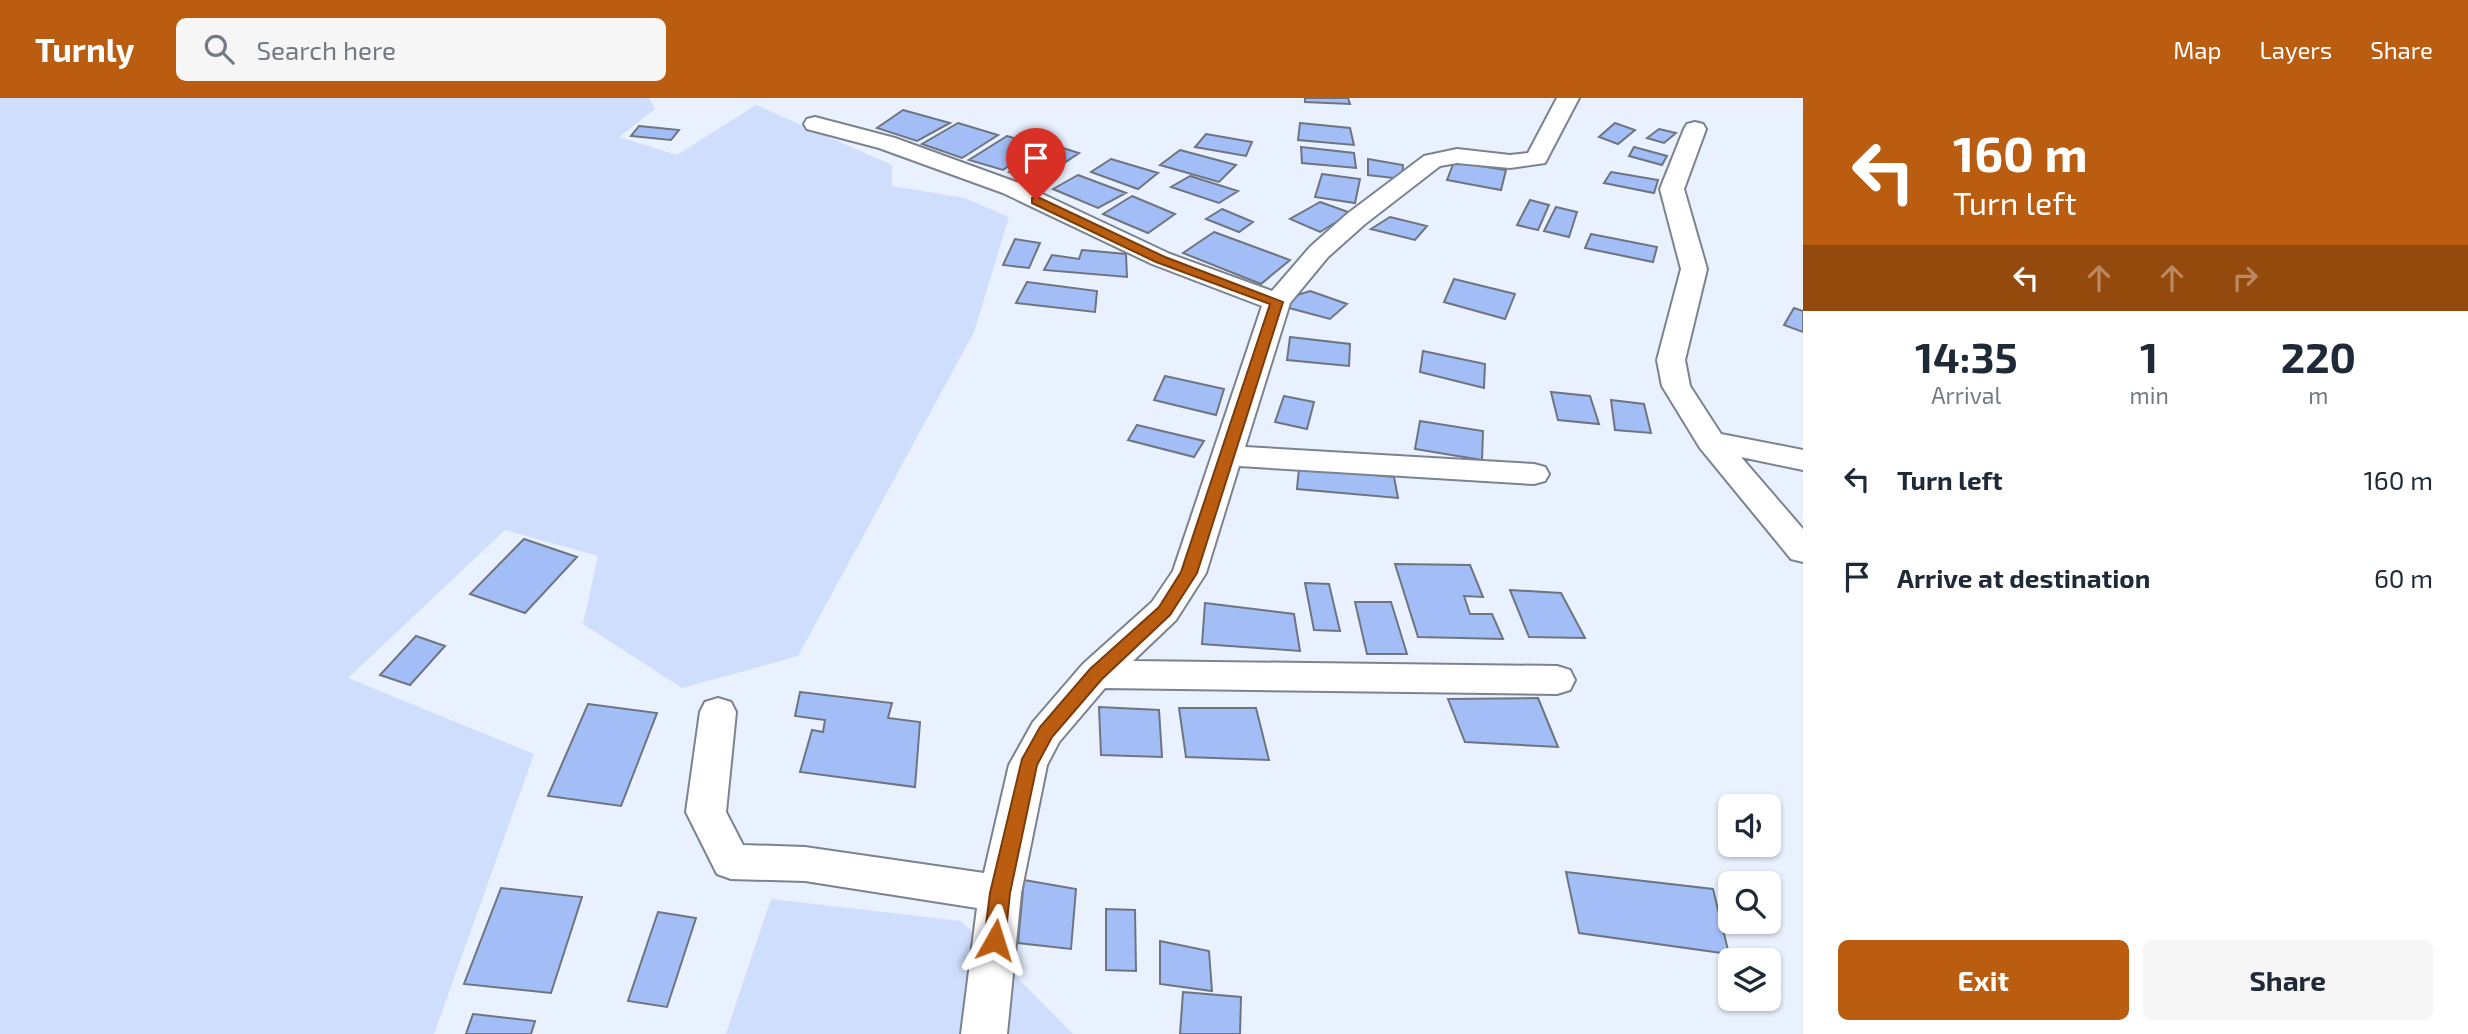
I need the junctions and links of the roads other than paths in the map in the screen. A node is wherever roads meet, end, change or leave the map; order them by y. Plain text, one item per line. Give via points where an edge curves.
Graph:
1 (1568, 98) edge
2 (815, 124) dead end
3 (1695, 129) dead end
4 (1277, 302) junction
5 (1711, 441) junction
6 (1227, 456) junction
7 (1803, 460) edge
8 (1534, 474) dead end
9 (1803, 551) edge
10 (1096, 674) junction
11 (1557, 680) dead end
12 (718, 712) dead end
13 (1000, 893) junction
14 (984, 1034) edge

1 - 4 street via 1537,158 1488,161 1460,155 1433,161 1356,219
2 - 4 street via 887,143 1011,188 1161,259
3 - 5 street via 1672,189 1694,269 1671,360 1676,386
4 - 6 street
5 - 7 street
5 - 9 street
6 - 8 street
6 - 10 street via 1189,573 1164,611
10 - 11 street
10 - 13 street via 1046,732 1028,765
12 - 13 street via 706,812 731,862 805,864
13 - 14 street

